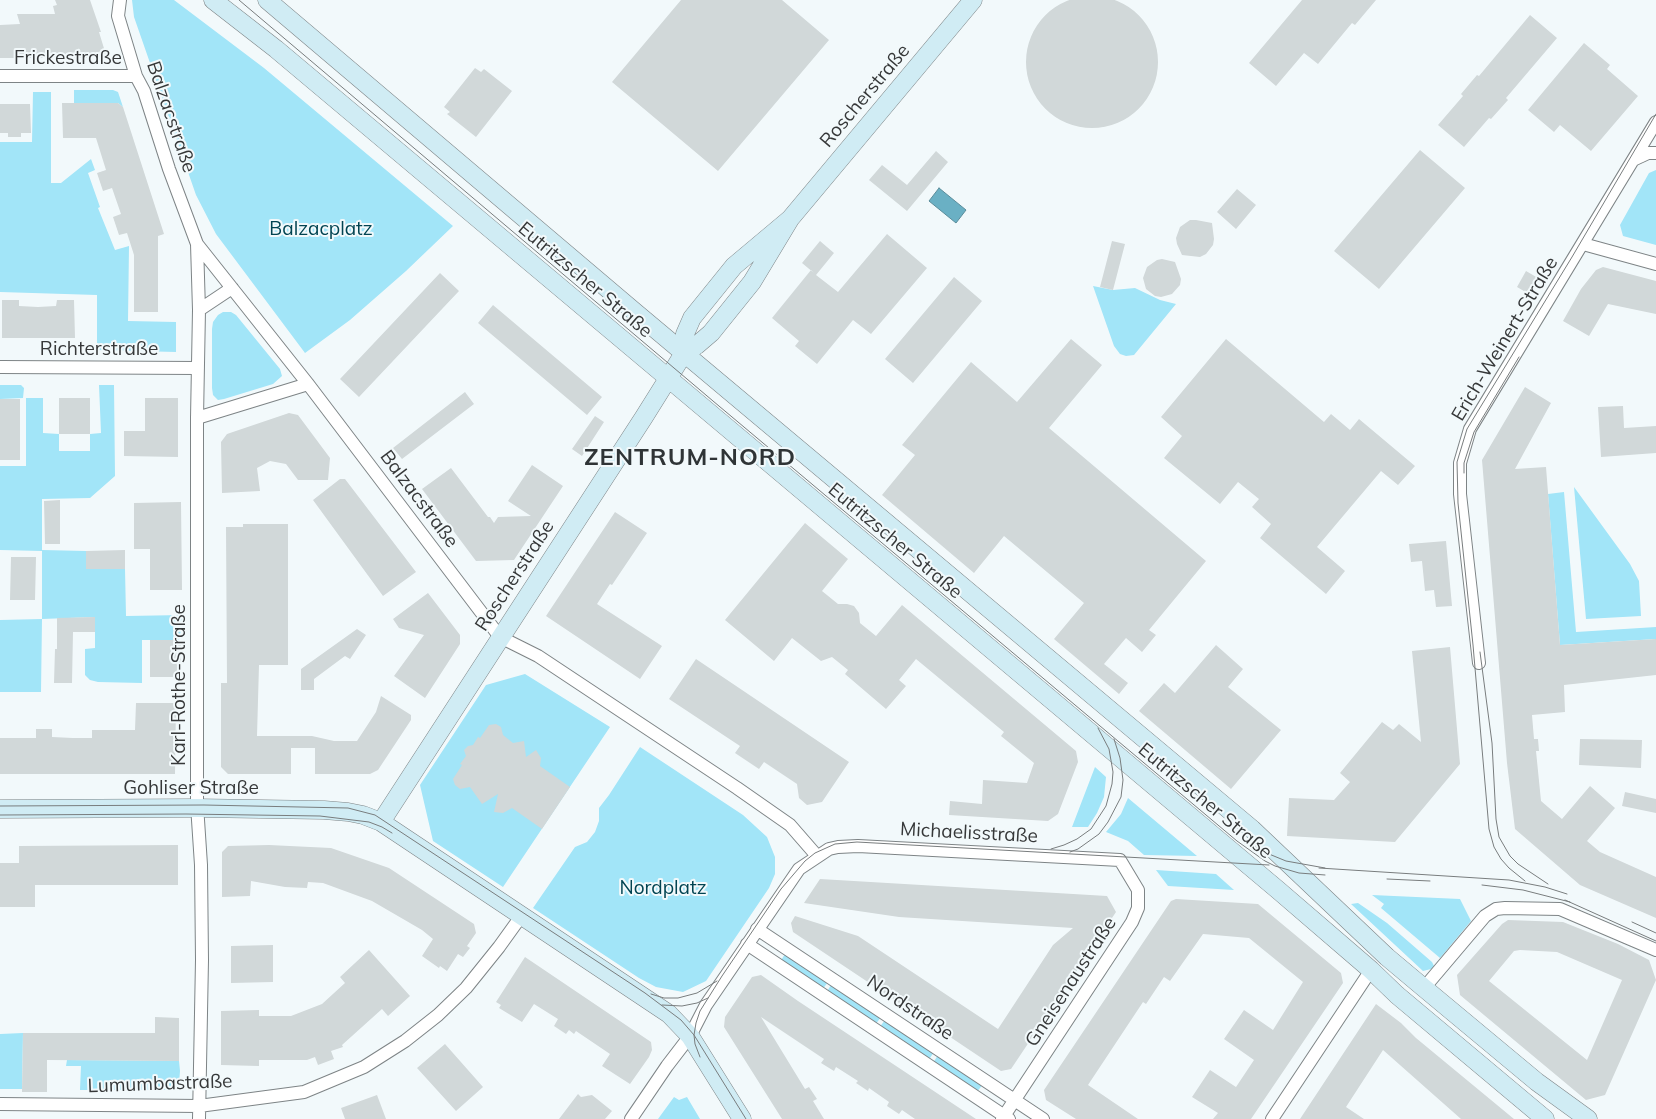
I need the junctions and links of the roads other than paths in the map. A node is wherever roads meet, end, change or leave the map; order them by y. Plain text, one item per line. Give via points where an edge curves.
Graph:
1 (120, 0) edge
2 (213, 0) edge
3 (267, 0) edge
4 (973, 0) edge
5 (0, 76) edge
6 (136, 76) junction
7 (1656, 122) edge
8 (1656, 153) edge
9 (1633, 160) junction
10 (790, 219) junction
11 (197, 244) junction
12 (1583, 244) junction
13 (1656, 264) edge
14 (232, 288) junction
15 (199, 310) junction
16 (684, 353) junction
17 (0, 367) edge
18 (198, 368) junction
19 (668, 378) junction
20 (308, 384) junction
21 (198, 418) junction
22 (500, 637) junction
23 (1479, 663) dead end
24 (198, 808) junction
25 (0, 809) edge
26 (380, 822) junction
27 (817, 856) junction
28 (1120, 860) joint
29 (522, 915) junction
30 (757, 929) junction
31 (746, 944) junction
32 (1656, 950) edge
33 (1371, 970) junction
34 (1424, 988) junction
35 (690, 1036) junction
36 (1015, 1100) junction
37 (0, 1104) edge
38 (199, 1106) junction
39 (1005, 1118) edge
40 (199, 1119) edge
41 (631, 1119) edge
42 (742, 1119) edge
43 (1043, 1119) edge
44 (1272, 1119) edge
45 (1545, 1119) edge
46 (1588, 1119) edge

1 - 6 street, Balzacstraße via 118,16
2 - 19 main road, Eutritzscher Straße via 276,49
3 - 16 main road, Eutritzscher Straße
4 - 10 main road, Roscherstraße
5 - 6 street, Frickestraße
6 - 11 street, Balzacstraße
7 - 9 street, Erich-Weinert-Straße
8 - 9 street
9 - 12 street, Erich-Weinert-Straße
10 - 16 main road, Roscherstraße via 752,282 710,333
10 - 16 main road, Roscherstraße via 734,266 692,318 685,334
11 - 14 street, Balzacstraße
11 - 15 street, Balzacstraße
12 - 13 street
12 - 23 street, Erich-Weinert-Straße via 1470,429 1460,463
14 - 15 street
14 - 20 street, Balzacstraße
15 - 18 street, Karl-Rothe-Straße
16 - 19 main road, Roscherstraße
16 - 34 main road, Eutritzscher Straße via 1252,829
17 - 18 street, Richterstraße
18 - 21 street, Karl-Rothe-Straße
19 - 22 main road, Roscherstraße
19 - 33 main road, Eutritzscher Straße
20 - 21 street
20 - 22 street, Balzacstraße
21 - 24 street, Karl-Rothe-Straße
22 - 26 main road, Roscherstraße
22 - 27 street via 534,654 636,720 790,825
24 - 25 main road, Gohliser Straße
24 - 26 main road, Gohliser Straße via 348,812
24 - 38 street, Karl-Rothe-Straße via 202,865
26 - 29 main road
27 - 28 street, Michaelisstraße via 838,847 858,846
27 - 30 street via 799,869
28 - 36 street, Gneisenaustraße via 1138,890 1138,908 1132,922
29 - 35 main road via 669,1014
29 - 38 street, Lumumbastraße via 466,988 438,1015 364,1067 304,1092
30 - 31 street
30 - 36 street, Nordstraße
31 - 35 street
31 - 39 street, Nordstraße
32 - 34 street via 1560,909 1496,909 1484,916
33 - 44 street
33 - 45 main road, Eutritzscher Straße
34 - 46 main road, Eutritzscher Straße via 1537,1082
35 - 41 street
35 - 42 main road
36 - 39 street, Gneisenaustraße
36 - 43 street, Nordstraße
37 - 38 street, Lumumbastraße
38 - 40 street, Karl-Rothe-Straße

